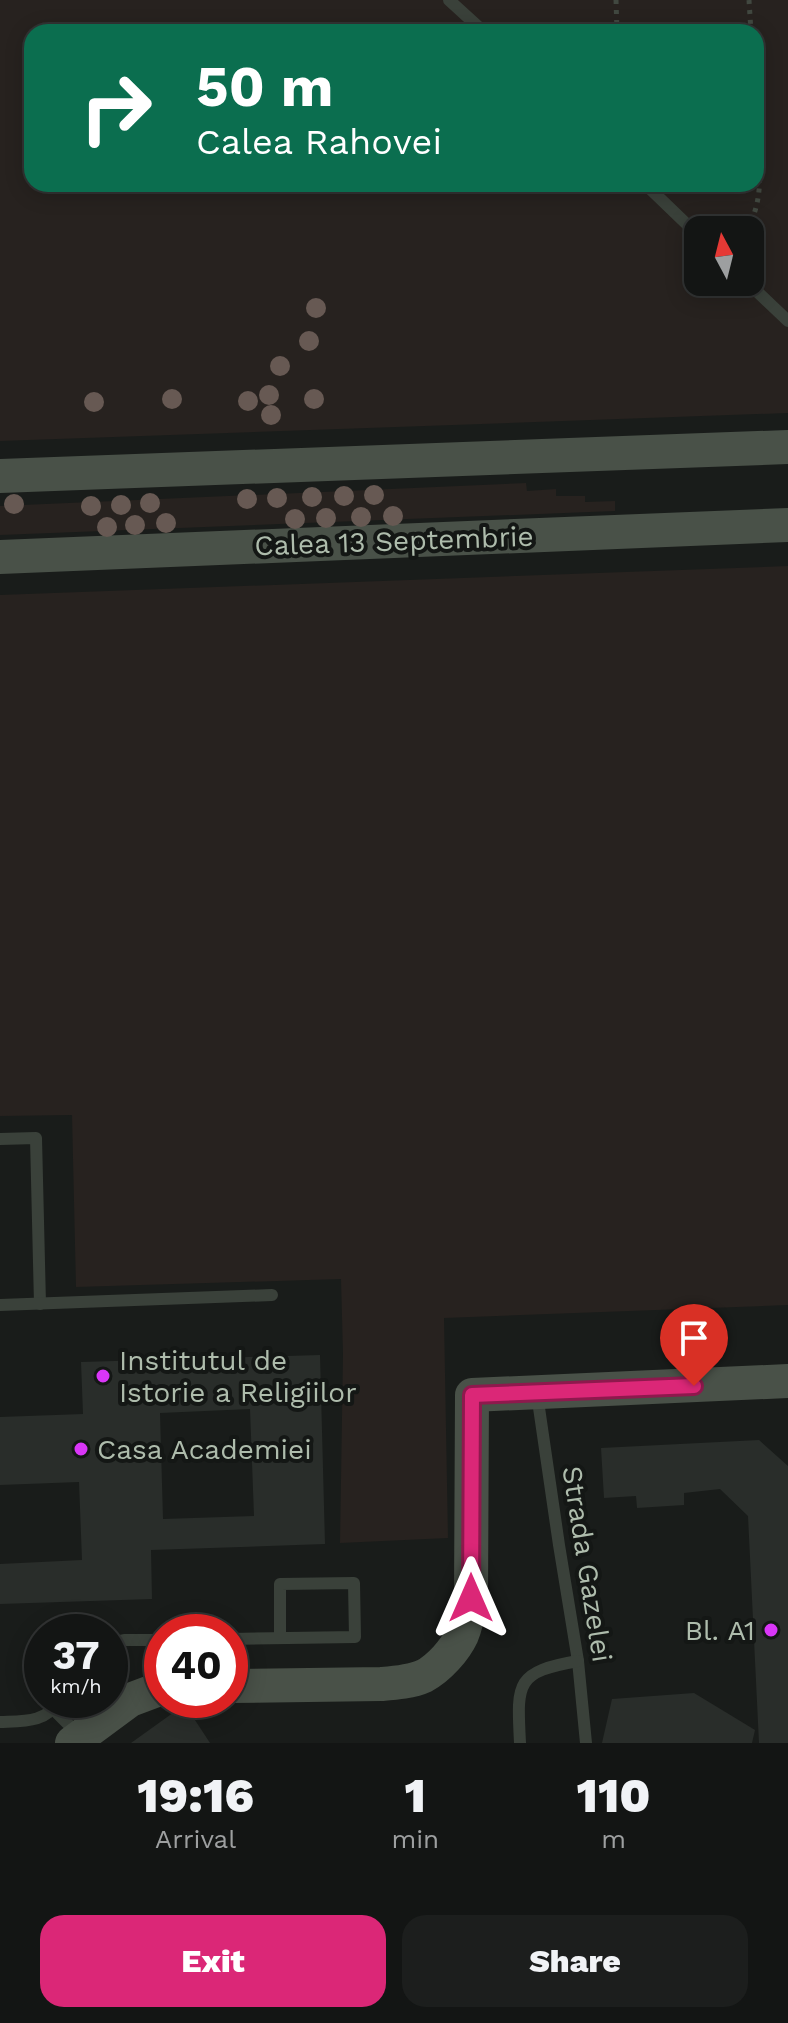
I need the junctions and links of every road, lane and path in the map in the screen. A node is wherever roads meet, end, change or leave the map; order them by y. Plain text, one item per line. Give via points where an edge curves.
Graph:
1 (449, 0) edge
2 (616, 0) edge
3 (749, 0) edge
4 (475, 24) edge
5 (617, 24) edge
6 (750, 24) edge
7 (653, 192) edge
8 (759, 192) edge
9 (755, 216) edge
10 (684, 222) edge
11 (762, 296) edge
12 (788, 321) edge
13 (788, 447) edge
14 (0, 476) edge
15 (788, 525) edge
16 (0, 557) edge
17 (0, 1139) edge
18 (272, 1295) dead end
19 (40, 1304) junction
20 (0, 1305) edge
21 (788, 1381) edge
22 (537, 1393) junction
23 (280, 1638) junction
24 (248, 1639) edge
25 (578, 1661) junction
26 (248, 1686) edge
27 (144, 1694) edge
28 (40, 1718) edge
29 (63, 1718) edge
30 (0, 1722) edge
31 (76, 1740) edge
32 (520, 1743) edge
33 (586, 1743) edge

1 - 4 lane
2 - 5 path
3 - 6 path
7 - 10 lane
8 - 9 path
11 - 12 lane
13 - 14 main road
15 - 16 main road, Calea 13 Septembrie
17 - 19 lane via 36,1138
18 - 19 lane
19 - 20 lane
21 - 22 main road
22 - 25 lane, Strada Gazelei
22 - 26 main road via 472,1395 471,1598 462,1636 440,1664 423,1676 392,1683
23 - 23 lane via 355,1637 354,1583 280,1584
23 - 24 lane
25 - 32 lane via 532,1673 524,1682 519,1695
25 - 33 lane, Strada Gazelei
27 - 31 main road
28 - 30 lane
29 - 31 lane

